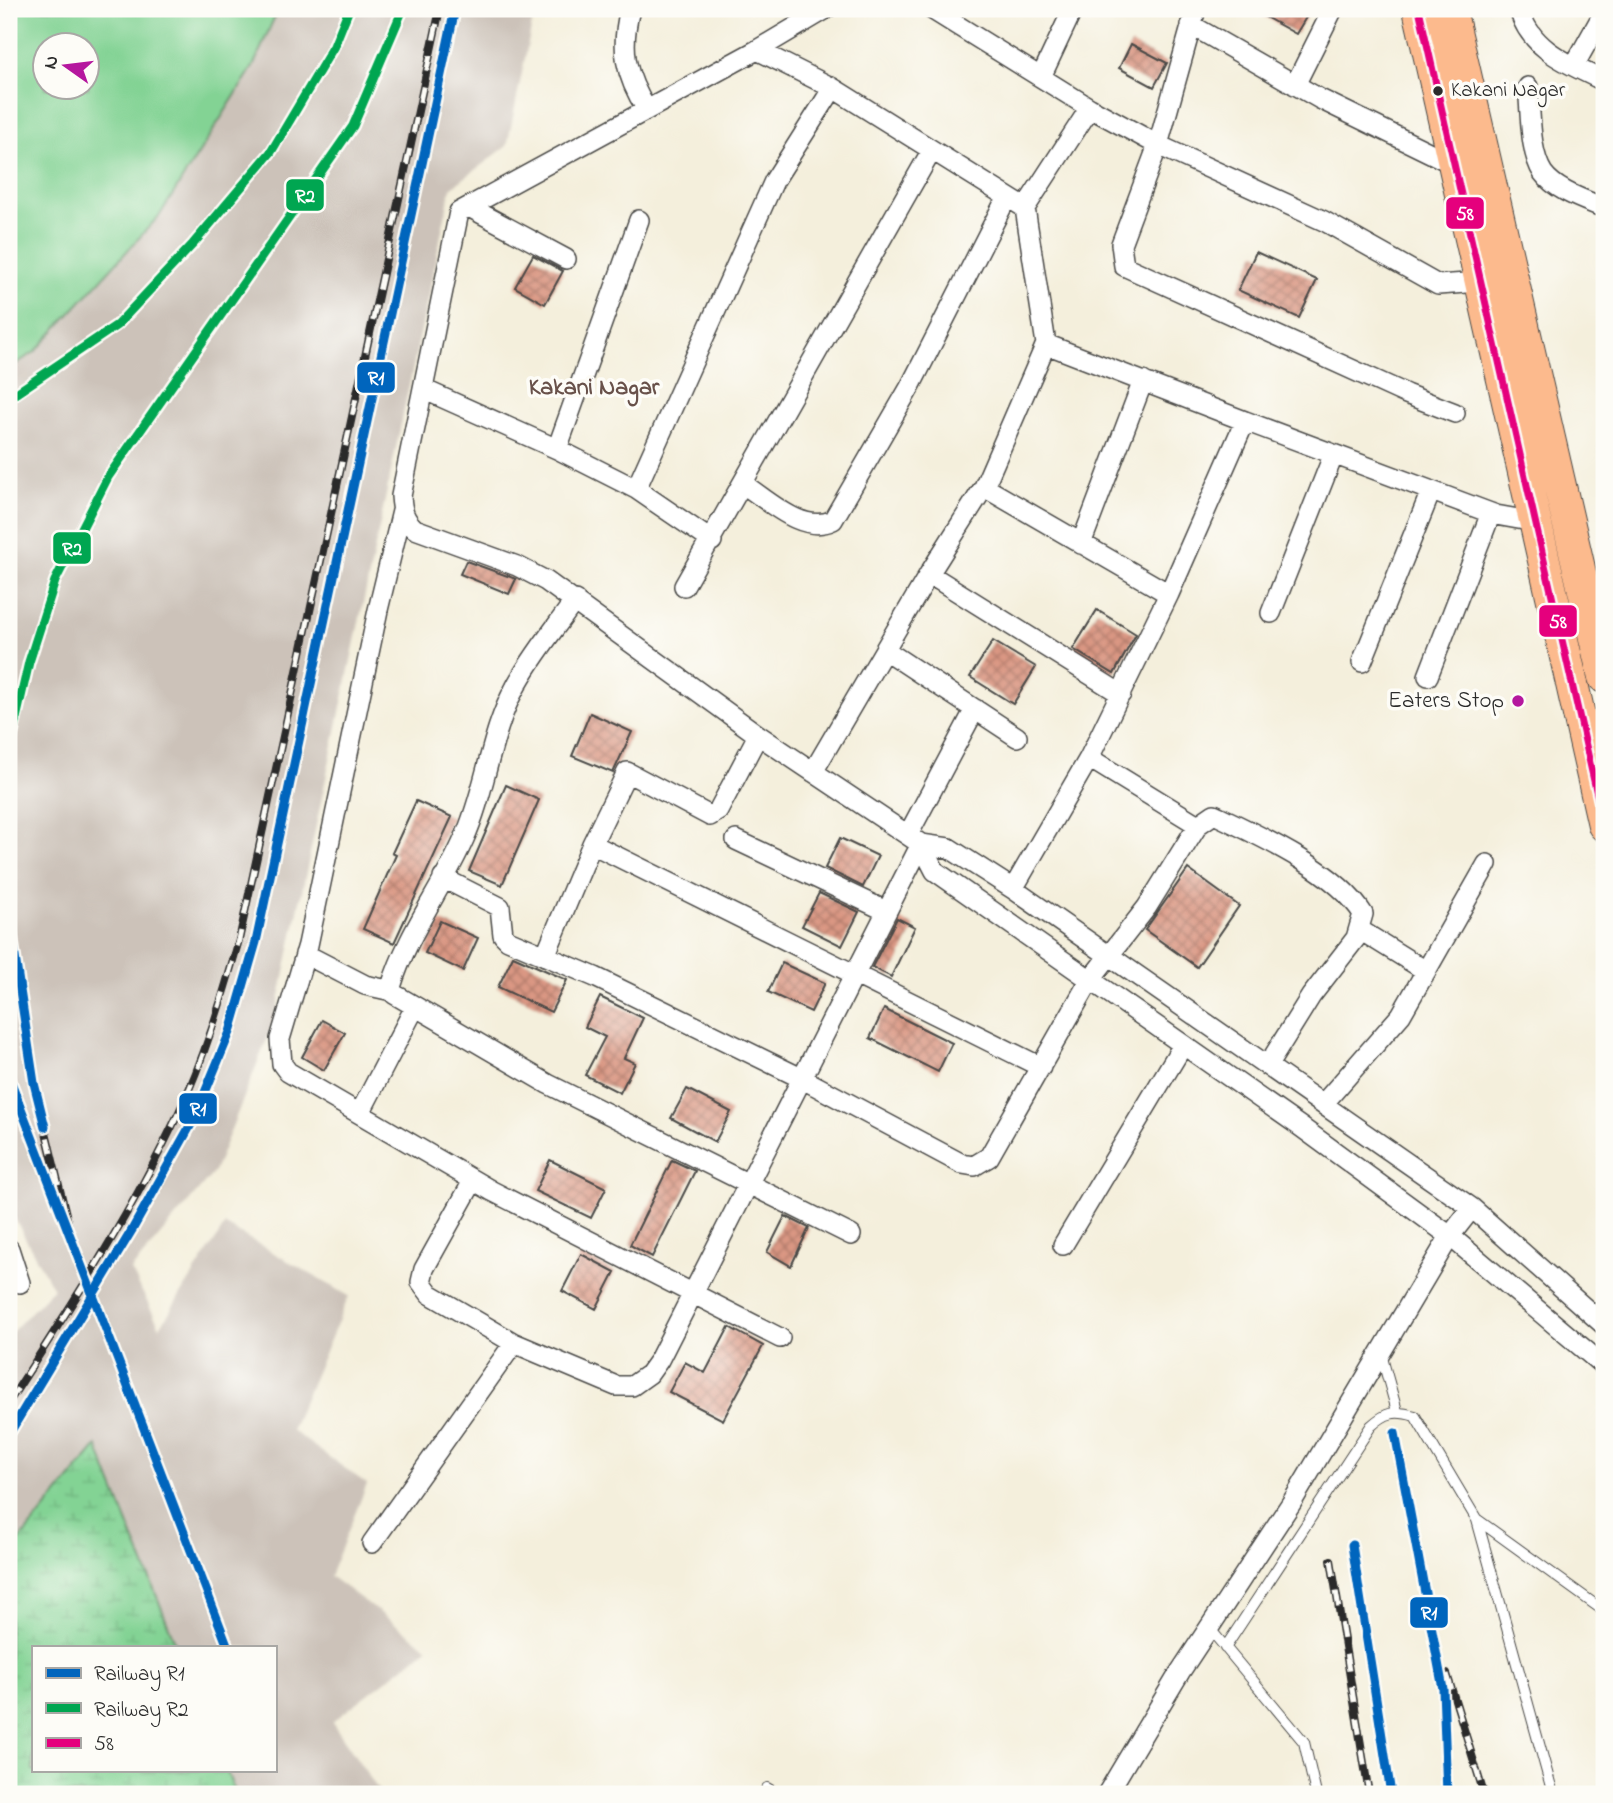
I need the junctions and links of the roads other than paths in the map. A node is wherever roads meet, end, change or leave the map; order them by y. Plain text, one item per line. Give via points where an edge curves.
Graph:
1 (630, 9) edge
2 (826, 9) edge
3 (931, 9) edge
4 (1073, 9) edge
5 (1333, 9) edge
6 (1419, 9) edge
7 (1450, 9) edge
8 (1519, 9) edge
9 (1604, 12) edge
10 (1194, 17) edge
11 (757, 50) junction
12 (1574, 66) junction
13 (1041, 77) junction
14 (1604, 81) edge
15 (1295, 85) junction
16 (1528, 87) dead end
17 (833, 88) junction
18 (1090, 108) junction
19 (647, 110) junction
20 (1158, 145) junction
21 (932, 150) junction
22 (1455, 166) junction
23 (1007, 197) junction
24 (469, 207) junction
25 (1025, 208) junction
26 (1604, 208) edge
27 (639, 220) dead end
28 (566, 259) dead end
29 (1481, 282) junction
30 (1046, 344) junction
31 (1143, 381) junction
32 (423, 389) junction
33 (1455, 413) dead end
34 (1245, 421) junction
35 (557, 449) junction
36 (1334, 456) junction
37 (743, 484) junction
38 (984, 487) junction
39 (636, 489) junction
40 (1431, 491) junction
41 (402, 511) junction
42 (1491, 513) junction
43 (1535, 522) junction
44 (712, 541) junction
45 (1082, 544) junction
46 (929, 574) junction
47 (684, 586) dead end
48 (1169, 594) junction
49 (575, 600) junction
50 (1271, 613) dead end
51 (884, 650) junction
52 (1362, 662) dead end
53 (1428, 676) dead end
54 (1604, 677) edge
55 (1121, 694) junction
56 (975, 709) junction
57 (758, 735) junction
58 (1017, 737) dead end
59 (1089, 758) junction
60 (813, 772) junction
61 (1198, 825) junction
62 (1604, 825) edge
63 (736, 840) dead end
64 (914, 840) junction
65 (592, 844) junction
66 (1487, 864) dead end
67 (443, 878) junction
68 (1013, 889) junction
69 (886, 911) junction
70 (1360, 930) junction
71 (305, 954) junction
72 (545, 956) junction
73 (1106, 956) junction
74 (1426, 971) junction
75 (854, 974) junction
76 (1090, 980) junction
77 (392, 991) junction
78 (415, 1007) junction
79 (1183, 1045) junction
80 (1268, 1065) junction
81 (1041, 1066) junction
82 (801, 1078) junction
83 (1323, 1104) junction
84 (360, 1113) junction
85 (474, 1181) junction
86 (748, 1185) junction
87 (1472, 1208) junction
88 (852, 1235) dead end
89 (1450, 1236) junction
90 (1063, 1245) dead end
91 (9, 1249) edge
92 (20, 1283) dead end
93 (694, 1295) junction
94 (1604, 1325) edge
95 (780, 1338) dead end
96 (514, 1343) junction
97 (1381, 1353) junction
98 (1604, 1366) edge
99 (1397, 1410) junction
100 (1477, 1520) junction
101 (372, 1543) dead end
102 (1604, 1611) edge
103 (1209, 1629) junction
104 (1225, 1648) junction
105 (763, 1794) edge
106 (777, 1794) edge
107 (1107, 1794) edge
108 (1316, 1794) edge
109 (1553, 1794) edge

1 - 19 street via 623,42 625,59
2 - 11 street
3 - 13 street
4 - 13 street
5 - 15 street
6 - 22 main road
7 - 54 main road
8 - 12 street via 1534,40 1546,52
9 - 12 street
10 - 15 street
10 - 20 street
11 - 17 street
11 - 19 street
12 - 14 street
13 - 18 street
15 - 22 street
16 - 26 street via 1535,147 1543,172 1569,192
17 - 21 street
17 - 39 street via 775,181
18 - 20 street
18 - 25 street
19 - 24 street
20 - 29 street via 1324,221 1438,285
20 - 33 street via 1121,244 1124,266
21 - 23 street
21 - 37 street
22 - 29 main road
23 - 25 street
23 - 37 street via 910,387 833,520 807,524
24 - 28 street
24 - 32 street via 459,212
25 - 30 street
27 - 35 street
29 - 43 main road
30 - 31 street
30 - 38 street
31 - 34 street
31 - 45 street
32 - 35 street
32 - 41 street via 401,496
34 - 36 street
34 - 48 street
35 - 39 street
36 - 40 street
36 - 50 street
37 - 44 street
38 - 45 street
38 - 46 street
39 - 44 street
40 - 42 street
40 - 52 street
41 - 49 street via 415,530 517,566
41 - 71 street
42 - 43 street
42 - 53 street
43 - 62 main road
44 - 47 street
45 - 48 street
46 - 51 street
46 - 55 street
48 - 55 street
49 - 57 street
49 - 67 street via 515,688 483,793
51 - 56 street
51 - 60 street
55 - 59 street
56 - 58 street
56 - 64 street
57 - 60 street
57 - 65 street via 718,811 710,817 627,772
59 - 61 street
59 - 68 street
60 - 64 street
61 - 70 street via 1214,814 1288,849 1353,900 1363,914
61 - 73 street via 1147,906
63 - 69 street
64 - 68 street via 949,848
64 - 69 street
64 - 76 street via 935,871
65 - 72 street
65 - 75 street
66 - 74 street
67 - 72 street via 500,907 503,935
67 - 77 street via 404,953
68 - 73 street
69 - 75 street
70 - 74 street
70 - 80 street
71 - 77 street via 365,985
71 - 84 street via 280,1039 282,1064 288,1072
72 - 82 street
73 - 76 street
73 - 80 street
74 - 83 street via 1401,1015
75 - 81 street
75 - 82 street
76 - 79 street
76 - 81 street
77 - 78 street
78 - 84 street
78 - 86 street via 548,1084
79 - 89 street
79 - 90 street
80 - 83 street
81 - 82 street via 989,1157 974,1166 962,1164
82 - 86 street
83 - 87 street
84 - 85 street
85 - 93 street
85 - 96 street via 421,1282 430,1294
86 - 88 street
86 - 93 street
87 - 89 street
87 - 94 street
89 - 97 street
89 - 98 street
91 - 92 street
93 - 95 street
93 - 96 street via 659,1360 632,1386 592,1378
96 - 101 street
97 - 99 lane
97 - 103 street
99 - 100 lane via 1415,1416 1427,1431
99 - 104 lane via 1371,1426
100 - 102 lane
100 - 109 lane
103 - 104 lane
103 - 107 street
104 - 108 lane via 1304,1742
105 - 106 lane via 767,1788

